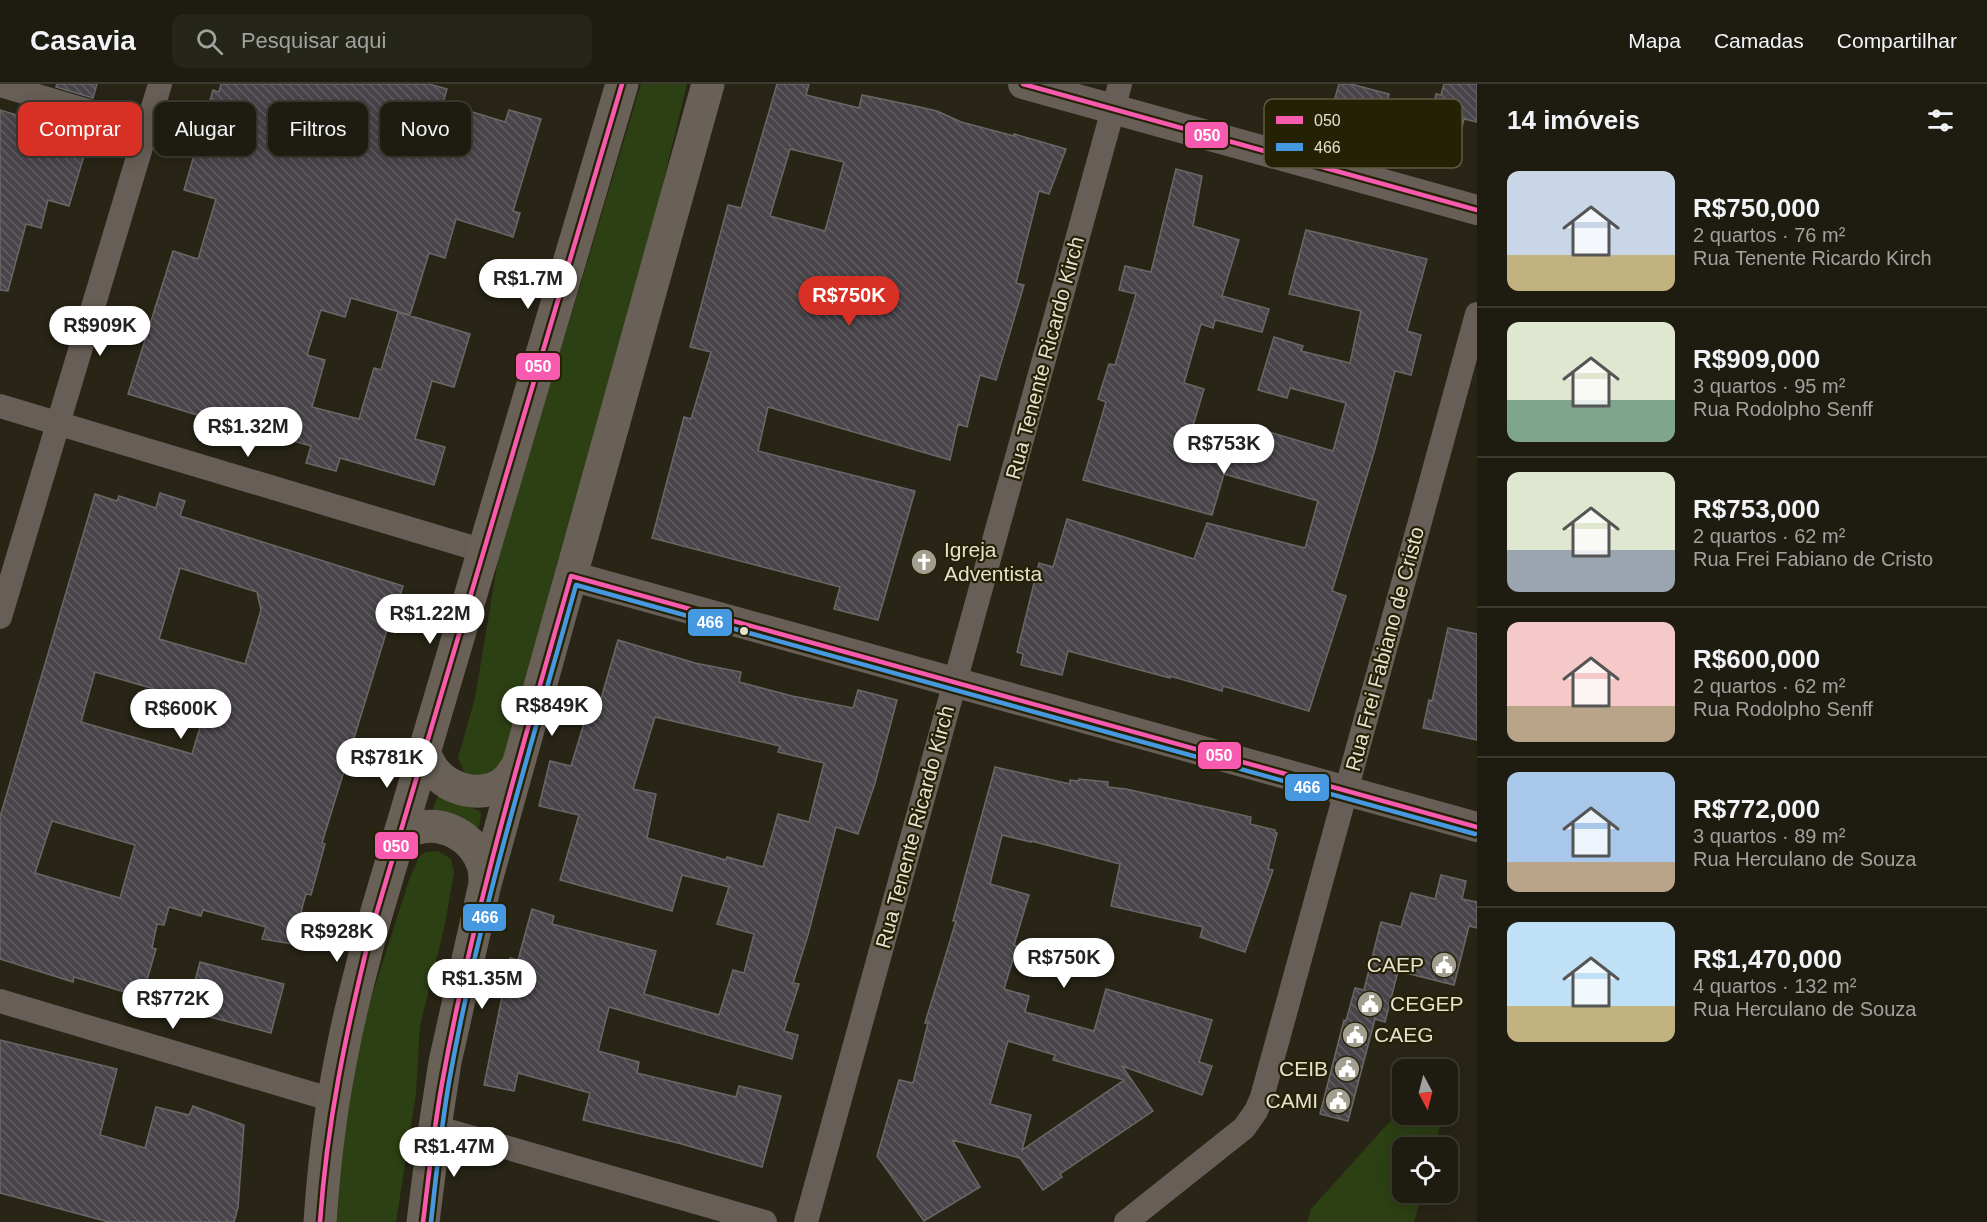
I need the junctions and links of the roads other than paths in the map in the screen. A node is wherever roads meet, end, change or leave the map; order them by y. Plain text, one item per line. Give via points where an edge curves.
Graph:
1 (160, 84) edge
2 (622, 84) edge
3 (708, 84) edge
4 (1023, 84) edge
5 (0, 85) edge
6 (1117, 97) edge
7 (146, 128) junction
8 (1264, 143) edge
9 (1343, 168) edge
10 (1477, 210) edge
11 (1477, 314) edge
12 (0, 406) edge
13 (58, 423) junction
14 (484, 551) junction
15 (571, 576) junction
16 (0, 617) edge
17 (955, 682) junction
18 (424, 753) junction
19 (518, 765) junction
20 (1346, 790) junction
21 (1477, 827) edge
22 (398, 840) junction
23 (485, 884) junction
24 (0, 1001) edge
25 (333, 1100) junction
26 (435, 1127) junction
27 (320, 1222) edge
28 (423, 1222) edge
29 (765, 1222) edge
30 (806, 1222) edge
31 (1126, 1222) edge

1 - 7 street
2 - 14 main road
3 - 15 main road
4 - 6 street
5 - 7 street
6 - 8 street
6 - 17 street, Rua Tenente Ricardo Kirch
7 - 13 street
9 - 10 street
11 - 20 street, Rua Frei Fabiano de Cristo
12 - 13 street
13 - 14 street
13 - 16 street
14 - 18 main road
15 - 17 street
15 - 19 main road
17 - 20 street
17 - 30 street, Rua Tenente Ricardo Kirch
18 - 19 main road via 434,772 449,785 468,792 488,790 507,781
18 - 22 main road
19 - 23 main road
20 - 21 street
20 - 31 street, Rua Frei Fabiano de Cristo via 1262,1097 1251,1120
22 - 23 main road via 413,830 430,826 448,828 476,850 484,866
22 - 25 main road via 357,985
23 - 26 main road via 454,1017
24 - 25 street
25 - 27 main road
26 - 28 main road
26 - 29 street

